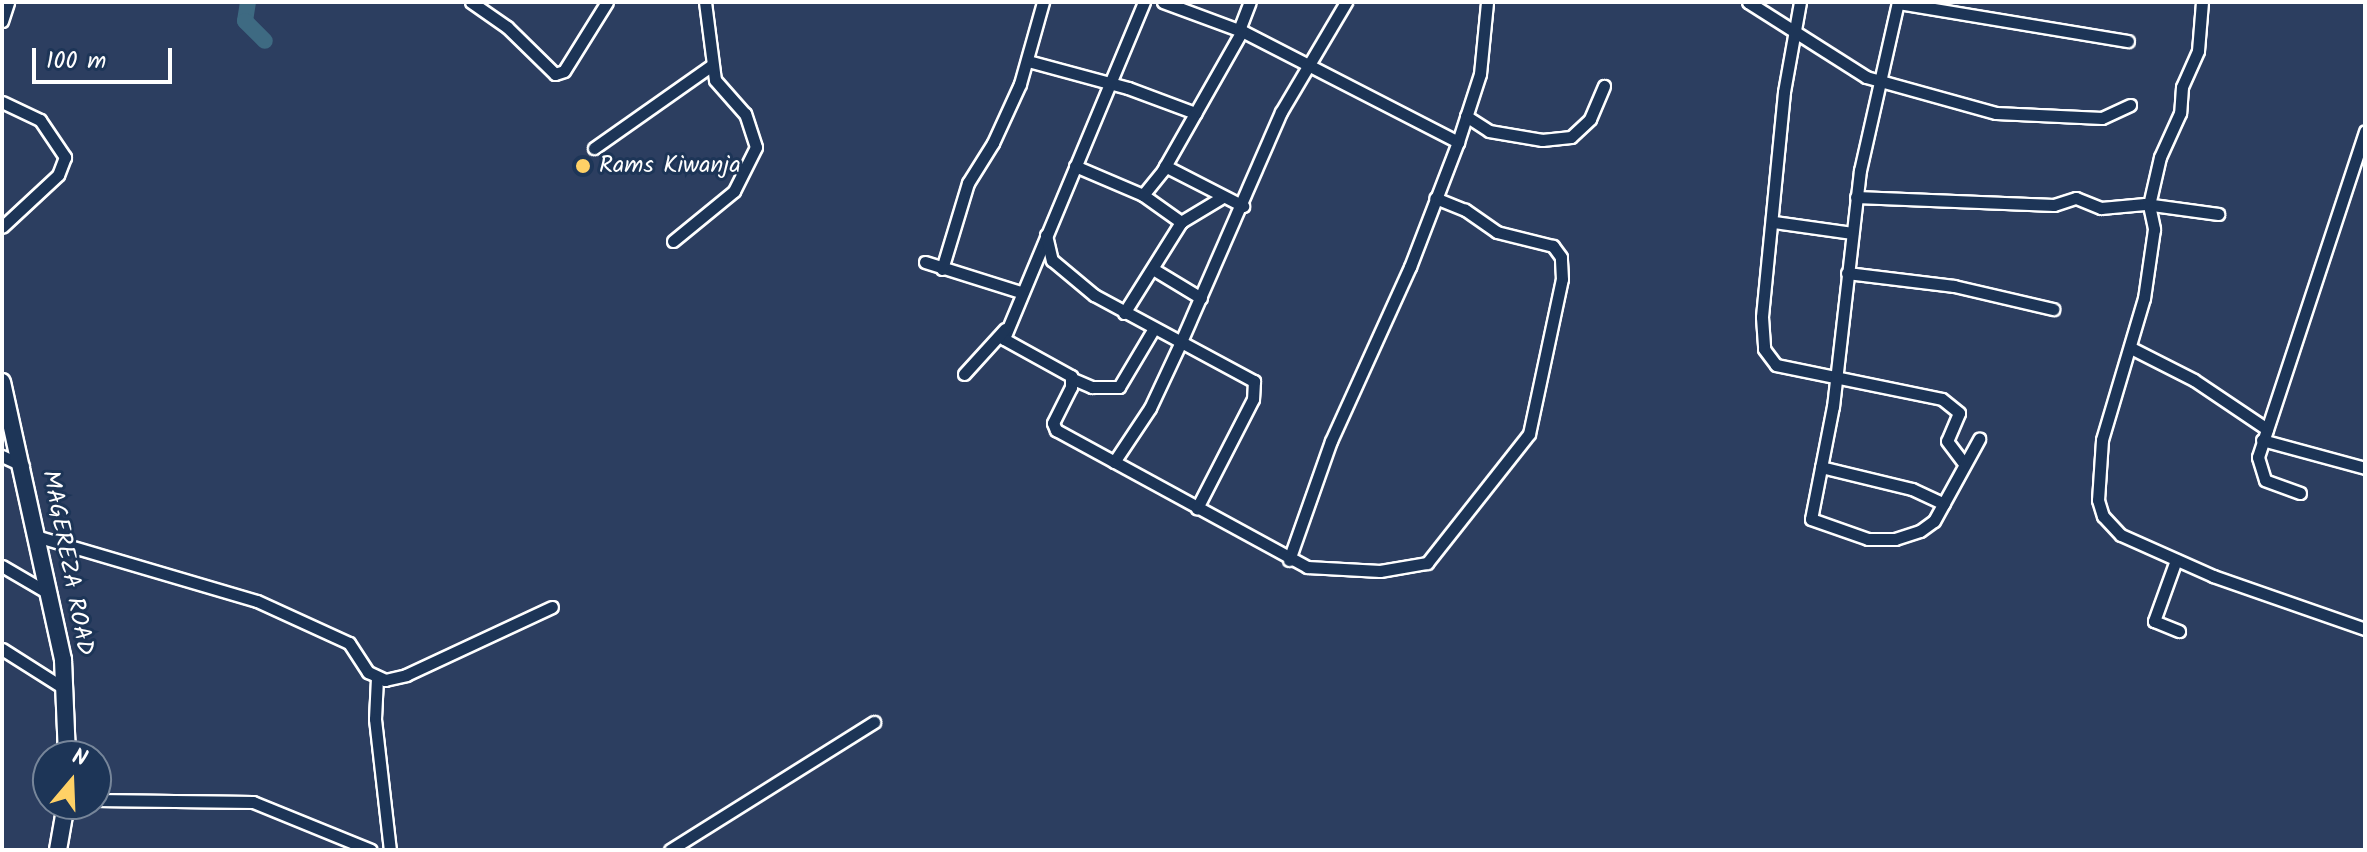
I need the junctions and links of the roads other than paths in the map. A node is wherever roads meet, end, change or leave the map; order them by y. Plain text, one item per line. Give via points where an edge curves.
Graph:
1 (8, 2) edge
2 (471, 2) edge
3 (606, 2) edge
4 (705, 2) edge
5 (1043, 2) edge
6 (1144, 2) edge
7 (1163, 2) edge
8 (1250, 2) edge
9 (1346, 2) edge
10 (1487, 2) edge
11 (1748, 2) edge
12 (1800, 2) edge
13 (1898, 2) edge
14 (2202, 2) edge
15 (2, 21) edge
16 (1240, 30) junction
17 (1798, 34) junction
18 (2128, 41) dead end
19 (1028, 61) junction
20 (712, 65) junction
21 (1311, 68) junction
22 (1878, 80) junction
23 (1111, 83) junction
24 (1604, 86) dead end
25 (2, 102) edge
26 (2130, 105) dead end
27 (1195, 113) junction
28 (1466, 116) junction
29 (2365, 131) edge
30 (1458, 142) junction
31 (594, 148) dead end
32 (1075, 166) junction
33 (1165, 166) junction
34 (1143, 195) junction
35 (1856, 197) junction
36 (1221, 198) junction
37 (1435, 198) junction
38 (2149, 205) junction
39 (1243, 206) junction
40 (2218, 214) dead end
41 (1181, 222) junction
42 (1774, 222) junction
43 (2, 227) edge
44 (1852, 233) junction
45 (1046, 235) junction
46 (673, 241) dead end
47 (925, 262) dead end
48 (942, 269) junction
49 (1153, 269) junction
50 (1847, 273) junction
51 (1020, 292) junction
52 (1201, 298) junction
53 (2053, 309) dead end
54 (1124, 313) junction
55 (1008, 325) junction
56 (1153, 330) junction
57 (1180, 344) junction
58 (2133, 349) junction
59 (964, 374) dead end
60 (1836, 377) junction
61 (1073, 379) junction
62 (2, 382) edge
63 (2265, 434) junction
64 (1979, 439) dead end
65 (2, 456) edge
66 (1114, 462) junction
67 (1963, 462) junction
68 (23, 466) junction
69 (1821, 467) junction
70 (2365, 468) edge
71 (2300, 493) dead end
72 (1944, 504) junction
73 (1197, 508) junction
74 (39, 537) junction
75 (1289, 560) junction
76 (2176, 560) junction
77 (2, 566) edge
78 (51, 595) junction
79 (552, 607) dead end
80 (2365, 629) edge
81 (2179, 631) dead end
82 (2, 649) edge
83 (377, 678) junction
84 (65, 689) junction
85 (874, 722) dead end
86 (67, 740) edge
87 (112, 800) edge
88 (63, 820) edge
89 (58, 850) edge
90 (371, 850) edge
91 (390, 850) edge
92 (670, 850) edge

1 - 15 street
2 - 3 street via 507,27 555,74 564,71
4 - 20 street
5 - 19 street
6 - 23 street
7 - 16 street
8 - 16 street
9 - 21 street
10 - 28 street via 1481,69
11 - 17 street
12 - 17 street
13 - 18 street
13 - 22 street
14 - 38 street via 2198,51 2182,87 2180,113 2160,157
16 - 21 street
16 - 27 street
17 - 22 street via 1856,73
17 - 42 street via 1784,92
19 - 23 street
19 - 48 street via 1003,125 968,183
20 - 31 street
20 - 46 street via 718,88 751,125 755,153 744,178 721,206
21 - 30 street
21 - 39 street via 1281,112
22 - 26 street via 2015,117 2102,118
22 - 35 street
23 - 27 street
23 - 32 street
24 - 28 street via 1590,119 1571,137 1542,140 1489,131
25 - 43 street via 45,124 65,159 58,175
27 - 33 street
28 - 30 street
29 - 63 street
30 - 37 street
32 - 34 street
32 - 45 street
33 - 34 street
33 - 36 street
34 - 41 street
35 - 38 street via 2054,205 2076,198 2101,208
35 - 44 street
36 - 39 street
36 - 41 street
37 - 75 street via 1331,441
37 - 75 street via 1497,232 1553,246 1561,257 1562,286 1531,430 1421,566 1341,572
38 - 40 street
38 - 58 street via 2152,247
39 - 52 street
41 - 49 street
42 - 44 street
42 - 60 street via 1762,328 1767,356 1776,365
44 - 50 street
45 - 51 street
45 - 54 street via 1052,260
47 - 48 street
48 - 51 street
49 - 52 street
49 - 54 street
50 - 53 street via 1954,286
50 - 60 street
51 - 55 street
52 - 57 street
54 - 56 street
55 - 59 street
55 - 61 street via 1006,344
56 - 57 street
56 - 61 street via 1119,387 1092,387
57 - 66 street via 1150,408
57 - 73 street via 1250,376 1255,384 1226,458
58 - 63 street via 2194,380
58 - 76 street via 2102,440 2098,500 2103,516 2121,535
60 - 67 street via 1942,399 1959,413 1947,441
60 - 69 street
61 - 66 street via 1054,427
62 - 68 street, MAGEREZA ROAD
63 - 70 street via 2312,458
63 - 71 street via 2260,475
64 - 67 street
65 - 68 street
66 - 73 street
67 - 72 street
68 - 74 street, MAGEREZA ROAD
69 - 72 street via 1912,489
69 - 72 street via 1811,519 1841,533 1903,538 1926,528
73 - 75 street
74 - 78 street, MAGEREZA ROAD
74 - 83 street via 257,601 349,643
76 - 80 street
76 - 81 street via 2154,621
77 - 78 street
78 - 84 street, MAGEREZA ROAD
79 - 83 street via 406,675
82 - 84 street
83 - 91 street via 375,719
84 - 86 street, MAGEREZA ROAD
85 - 92 street
87 - 90 street via 253,802
88 - 89 street

